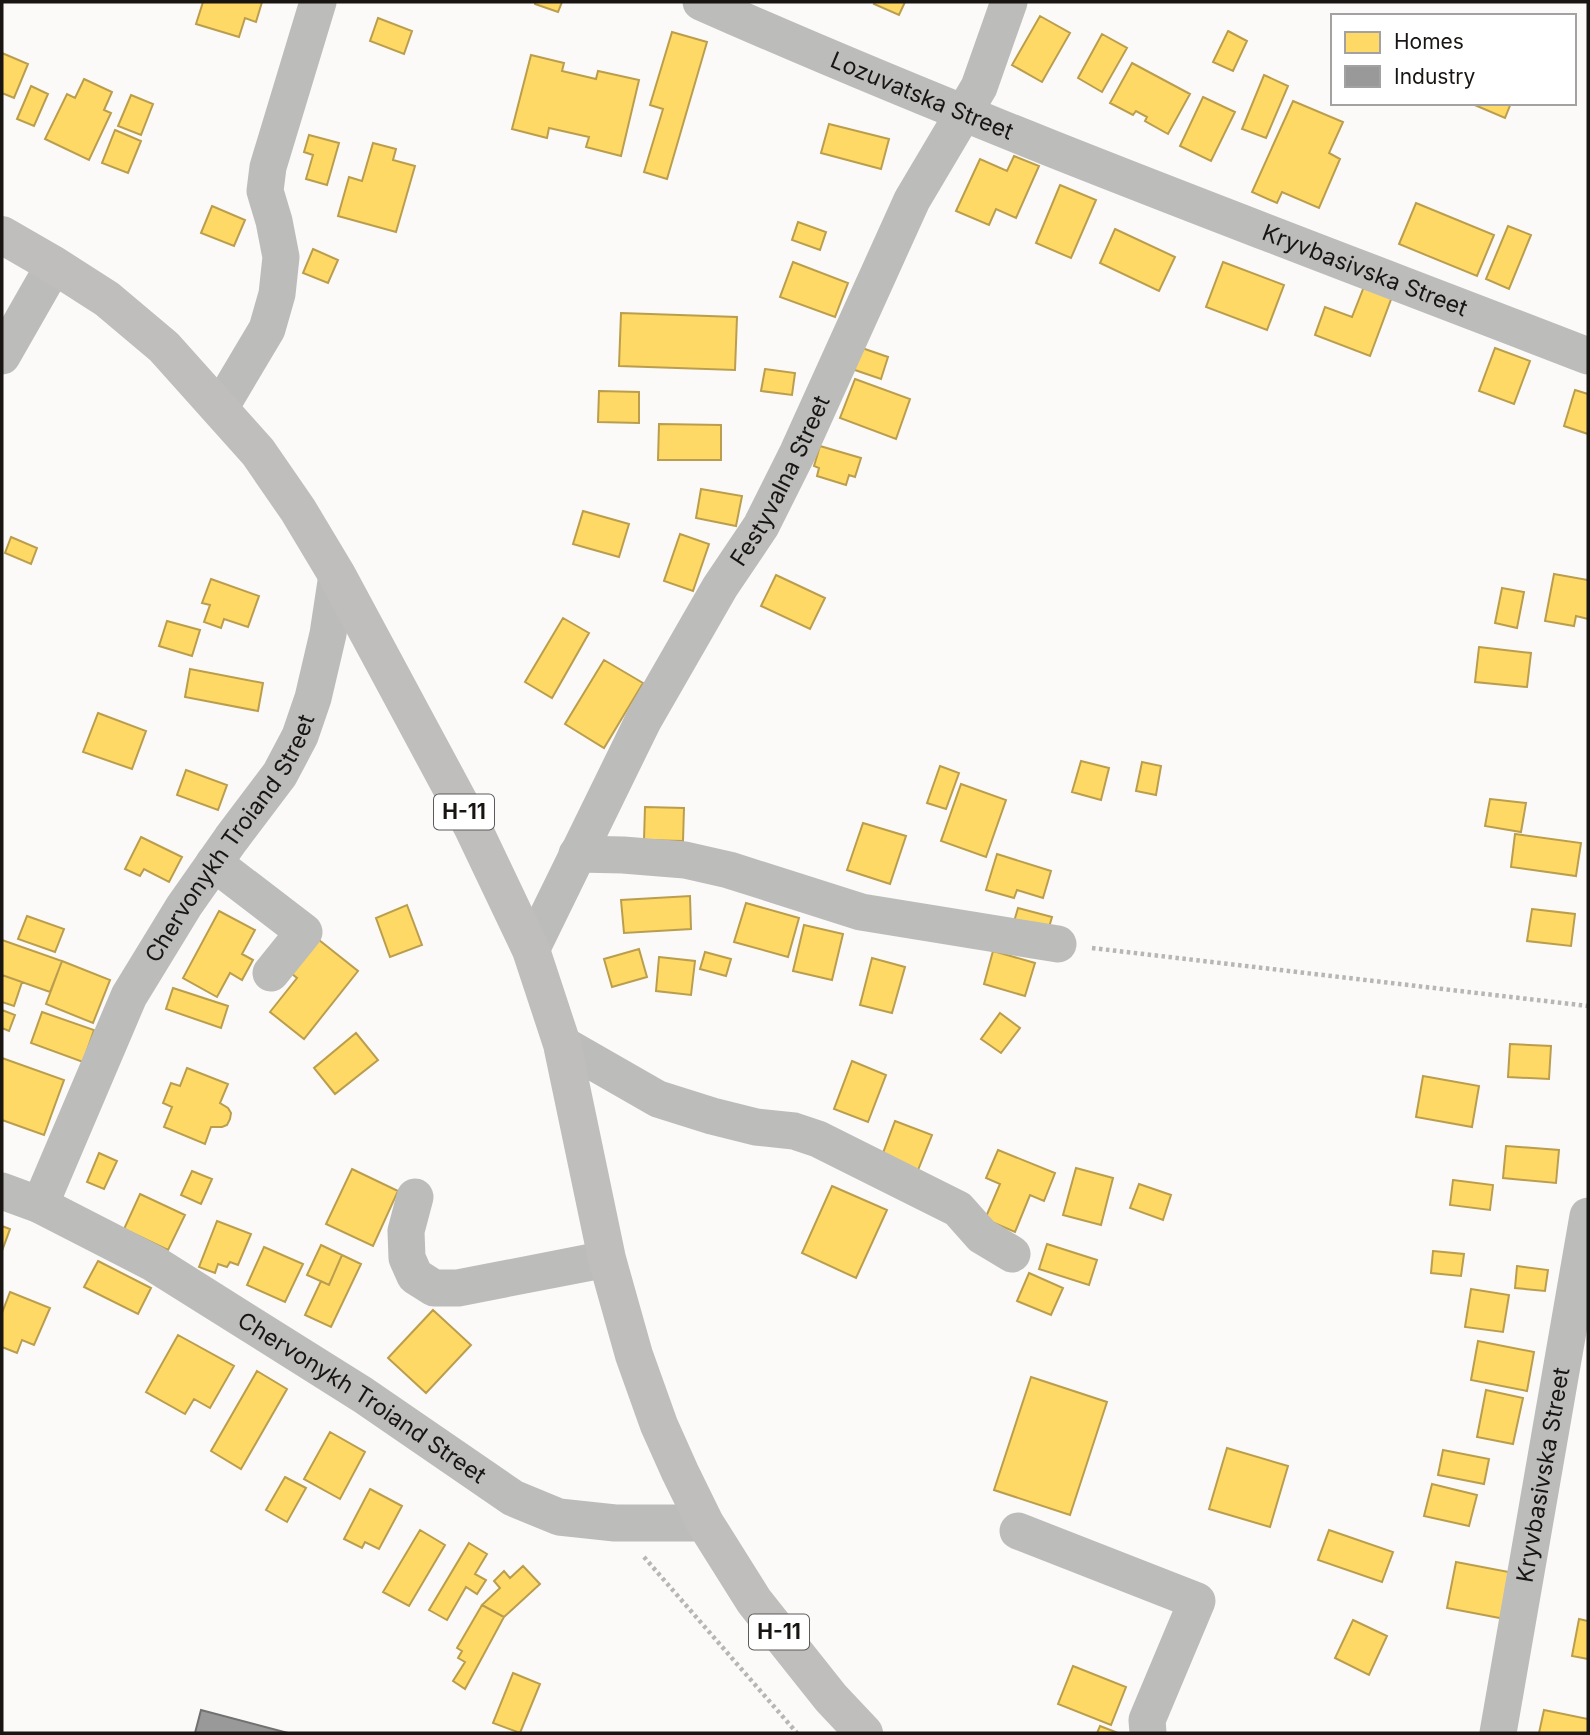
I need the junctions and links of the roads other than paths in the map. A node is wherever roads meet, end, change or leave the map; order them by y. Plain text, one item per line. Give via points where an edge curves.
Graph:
1 (318, 2) edge
2 (701, 2) edge
3 (1009, 2) edge
4 (965, 113) junction
5 (1143, 184) joint
6 (2, 235) edge
7 (54, 265) junction
8 (2, 356) edge
9 (1588, 356) edge
10 (220, 408) junction
11 (337, 575) junction
12 (577, 854) junction
13 (214, 863) junction
14 (1058, 944) road end
15 (531, 950) junction
16 (271, 973) dead end
17 (562, 1044) junction
18 (2, 1191) edge
19 (415, 1198) dead end
20 (40, 1205) junction
21 (1588, 1216) edge
22 (1012, 1254) dead end
23 (607, 1259) junction
24 (705, 1523) junction
25 (1018, 1531) dead end
26 (864, 1733) edge
27 (1148, 1733) edge
28 (1498, 1733) edge

1 - 10 street via 268,167 265,191 281,257 277,294 267,329
2 - 4 street, Lozuvatska Street
3 - 4 street, Festyvalna Street
4 - 5 street, Lozuvatska Street
4 - 12 street, Festyvalna Street via 912,200 761,526 720,587 650,710
5 - 9 street, Kryvbasivska Street
6 - 7 main road, Н-11
7 - 8 street
7 - 10 main road, Н-11 via 107,299 164,347
10 - 11 main road, Н-11 via 272,471
11 - 13 street, Chervonykh Troiand Street via 328,634 300,736 280,774
11 - 15 main road, Н-11 via 473,828
12 - 14 street via 685,860 861,912
12 - 15 street, Festyvalna Street
13 - 16 street via 304,932
13 - 20 street, Chervonykh Troiand Street via 128,996
15 - 17 main road, Н-11
17 - 22 street via 658,1099 818,1139 958,1209 982,1236
17 - 23 main road, Н-11
18 - 20 street, Chervonykh Troiand Street
19 - 23 street via 406,1231 407,1258 415,1276 434,1288 458,1288
20 - 24 street, Chervonykh Troiand Street via 153,1263 363,1395 513,1497 559,1517 615,1523
21 - 28 street, Kryvbasivska Street
23 - 24 main road, Н-11 via 659,1425
24 - 26 main road, Н-11 via 754,1601
25 - 27 street via 1197,1601 1147,1720

